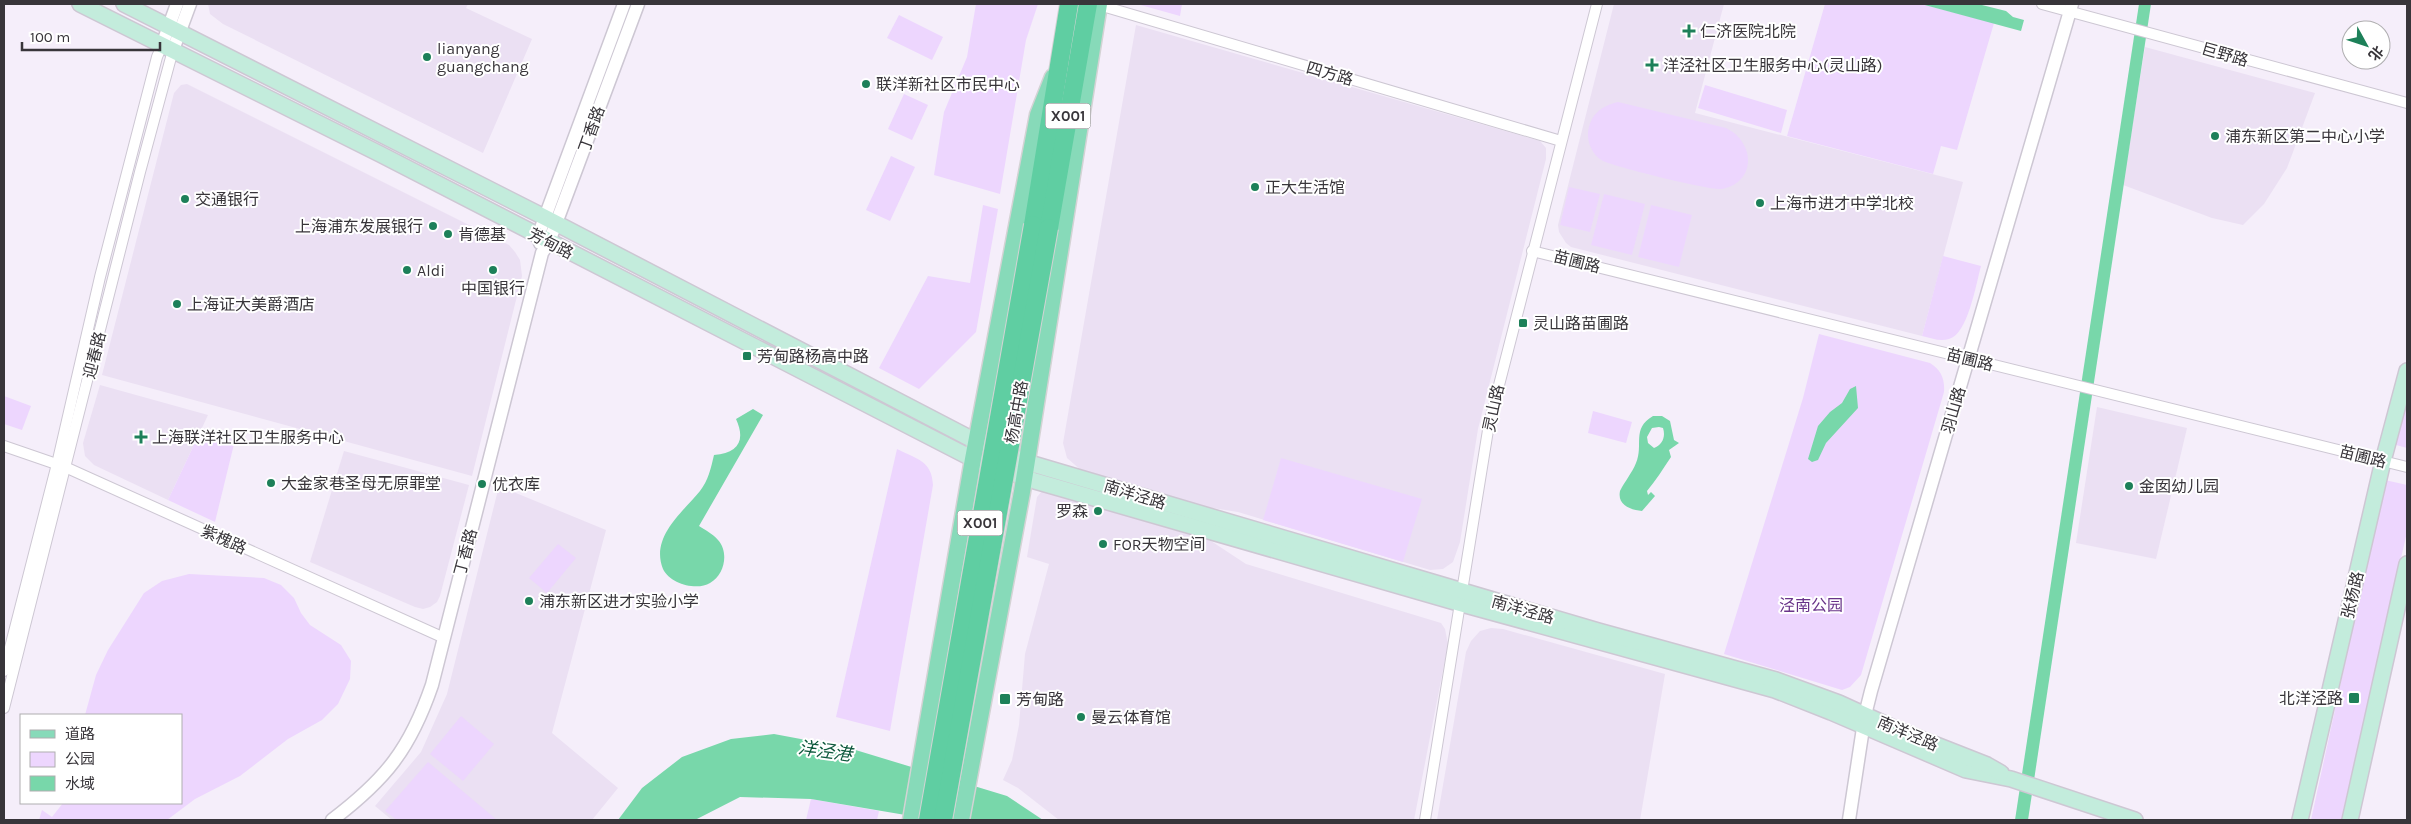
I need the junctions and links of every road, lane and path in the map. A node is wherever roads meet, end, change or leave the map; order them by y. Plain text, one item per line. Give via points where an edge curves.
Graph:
1 (80, 4) edge
2 (124, 4) edge
3 (177, 4) edge
4 (190, 4) edge
5 (624, 4) edge
6 (638, 4) edge
7 (1069, 4) edge
8 (1095, 4) edge
9 (1597, 4) edge
10 (2042, 4) edge
11 (2071, 8) edge
12 (174, 29) junction
13 (168, 48) junction
14 (1060, 58) junction
15 (2407, 103) edge
16 (1561, 141) junction
17 (551, 220) junction
18 (1041, 226) junction
19 (543, 244) junction
20 (1532, 250) junction
21 (1968, 358) junction
22 (2407, 371) edge
23 (978, 436) junction
24 (4, 446) edge
25 (973, 459) junction
26 (2383, 461) junction
27 (1026, 462) junction
28 (61, 466) junction
29 (2407, 468) edge
30 (1024, 478) junction
31 (2407, 564) edge
32 (1463, 598) junction
33 (442, 637) junction
34 (4, 671) edge
35 (4, 708) edge
36 (1864, 721) junction
37 (332, 820) edge
38 (911, 820) edge
39 (928, 820) edge
40 (944, 820) edge
41 (961, 820) edge
42 (1425, 820) edge
43 (1849, 820) edge
44 (2135, 820) edge
45 (2300, 820) edge
46 (2350, 820) edge

1 - 13 main road, 芳甸路
2 - 12 main road, 芳甸路
3 - 12 street, 迎春路
4 - 12 street, 迎春路
5 - 17 street, 丁香路
6 - 17 street, 丁香路
7 - 14 highway, 杨高中路 / X001
8 - 16 street, 四方路
8 - 18 highway, 杨高中路 / X001
8 - 27 main road, 杨高中路 / X001
9 - 16 street, 灵山路
10 - 11 street, 巨野路
11 - 15 street, 巨野路 via 2262,65
11 - 21 street, 羽山路
12 - 13 street, 迎春路
12 - 17 main road, 芳甸路
13 - 19 main road, 芳甸路
13 - 28 street, 迎春路 via 130,210
14 - 18 highway, 杨高中路
14 - 23 main road, X001 via 1038,115
16 - 20 street, 灵山路
17 - 19 street, 丁香路
17 - 23 main road, 芳甸路
18 - 39 highway, 杨高中路 / X001, bridge
18 - 40 highway, 杨高中路 / X001, bridge
19 - 25 main road, 芳甸路
19 - 33 street, 丁香路
20 - 21 street, 苗圃路
20 - 32 street, 灵山路 via 1489,424
21 - 26 street, 苗圃路
21 - 36 street, 羽山路
22 - 26 main road, 张杨路
23 - 25 main road, 杨高中路
23 - 27 main road, 芳甸路
24 - 28 street, 紫槐路
25 - 30 main road, 芳甸路
25 - 38 main road, 杨高中路 / X001
26 - 29 street, 苗圃路
26 - 45 main road, 张杨路
27 - 30 main road, 杨高中路 / X001
27 - 32 main road, 南洋泾路
28 - 33 street, 紫槐路
28 - 34 street, 迎春路
28 - 35 street, 迎春路
30 - 32 main road, 南洋泾路
30 - 41 main road, 杨高中路 / X001
31 - 46 main road
32 - 36 main road, 南洋泾路 via 1776,680 1831,700
32 - 42 street, 灵山路
33 - 37 street, 丁香路 via 432,685 410,738 379,781
36 - 43 street, 羽山路
36 - 44 main road, 南洋泾路 via 1987,765 2011,779

